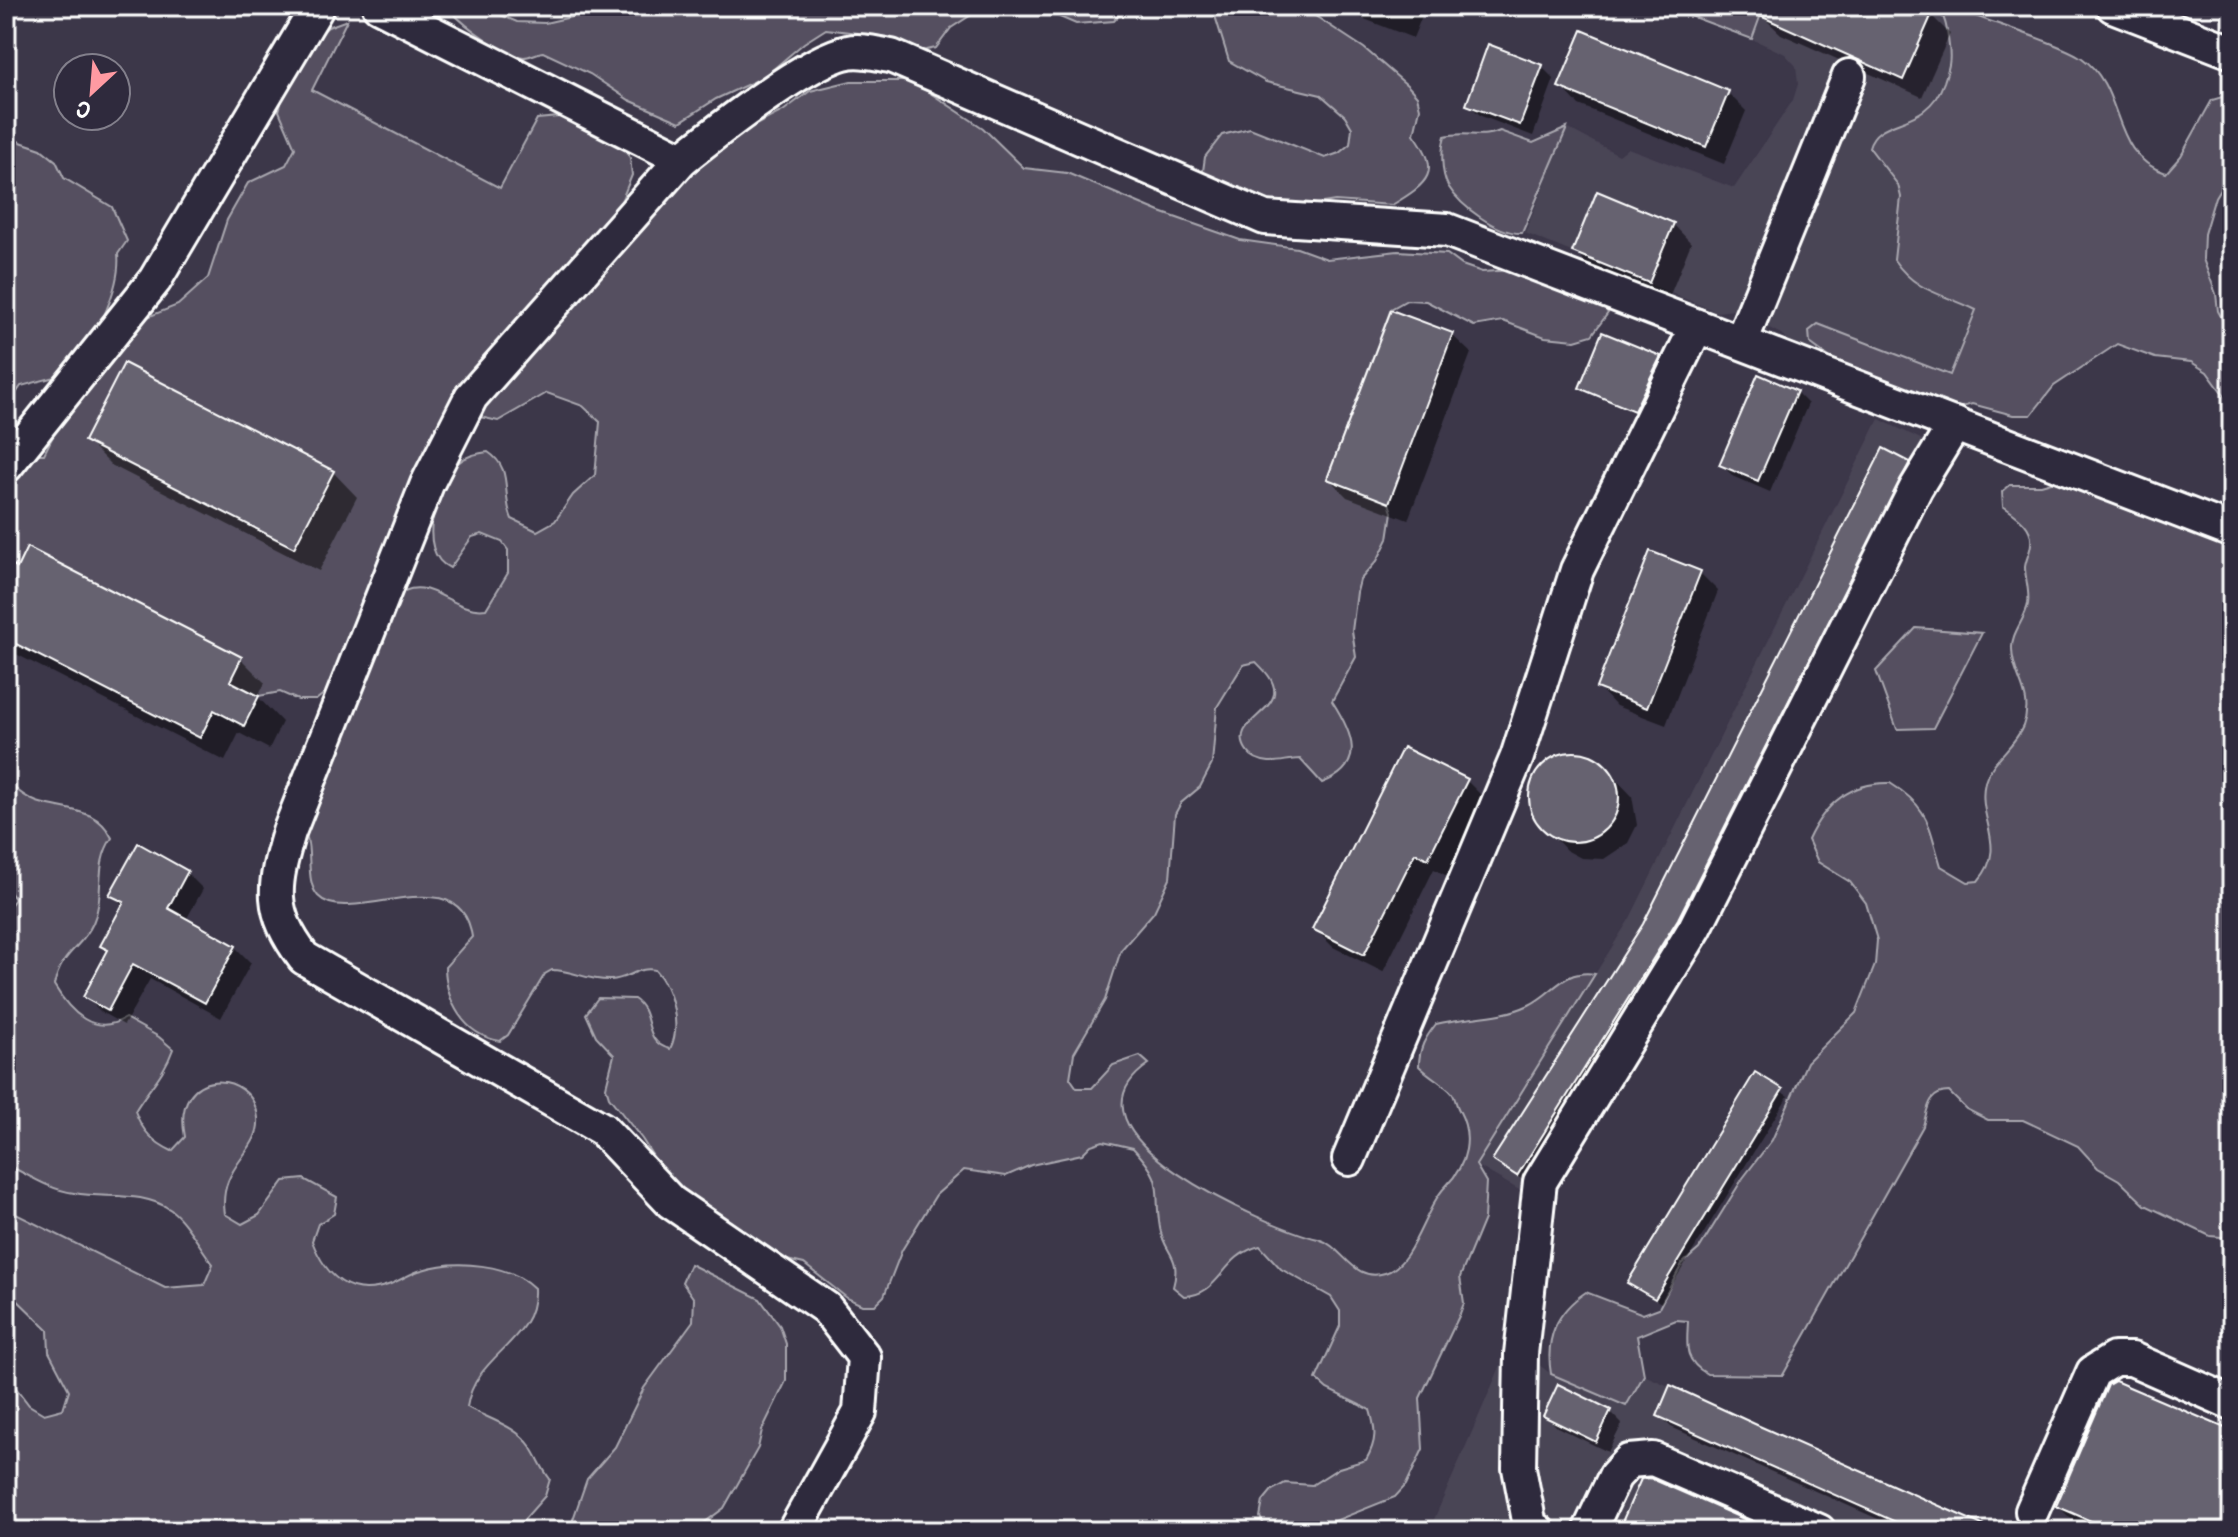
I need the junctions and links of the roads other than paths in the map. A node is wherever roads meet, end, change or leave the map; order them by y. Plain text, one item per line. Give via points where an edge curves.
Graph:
1 (318, 6) edge
2 (380, 6) edge
3 (2113, 6) edge
4 (2149, 12) edge
5 (2232, 52) edge
6 (1849, 76) dead end
7 (682, 159) junction
8 (1697, 326) junction
9 (1741, 342) junction
10 (1955, 424) junction
11 (6, 466) edge
12 (2232, 531) edge
13 (1349, 1159) dead end
14 (2232, 1403) edge
15 (2032, 1511) dead end
16 (794, 1531) edge
17 (1538, 1531) edge
18 (1589, 1531) edge
19 (1819, 1531) edge

1 - 11 street via 155,280
2 - 7 street
3 - 4 street
4 - 5 street
6 - 9 street
7 - 8 street via 822,60 851,51 891,56 1265,218 1447,230
7 - 16 street via 471,397 427,484 275,877 283,930 304,958 602,1129 671,1202 826,1308 864,1357 860,1412
8 - 9 street
8 - 13 street via 1577,570 1517,757
9 - 10 street
10 - 12 street
10 - 17 street via 1916,488 1695,928 1540,1182 1521,1354 1519,1468 1530,1526
14 - 15 street via 2132,1359 2114,1359 2093,1372
18 - 19 street via 1615,1476 1629,1461 1653,1459

